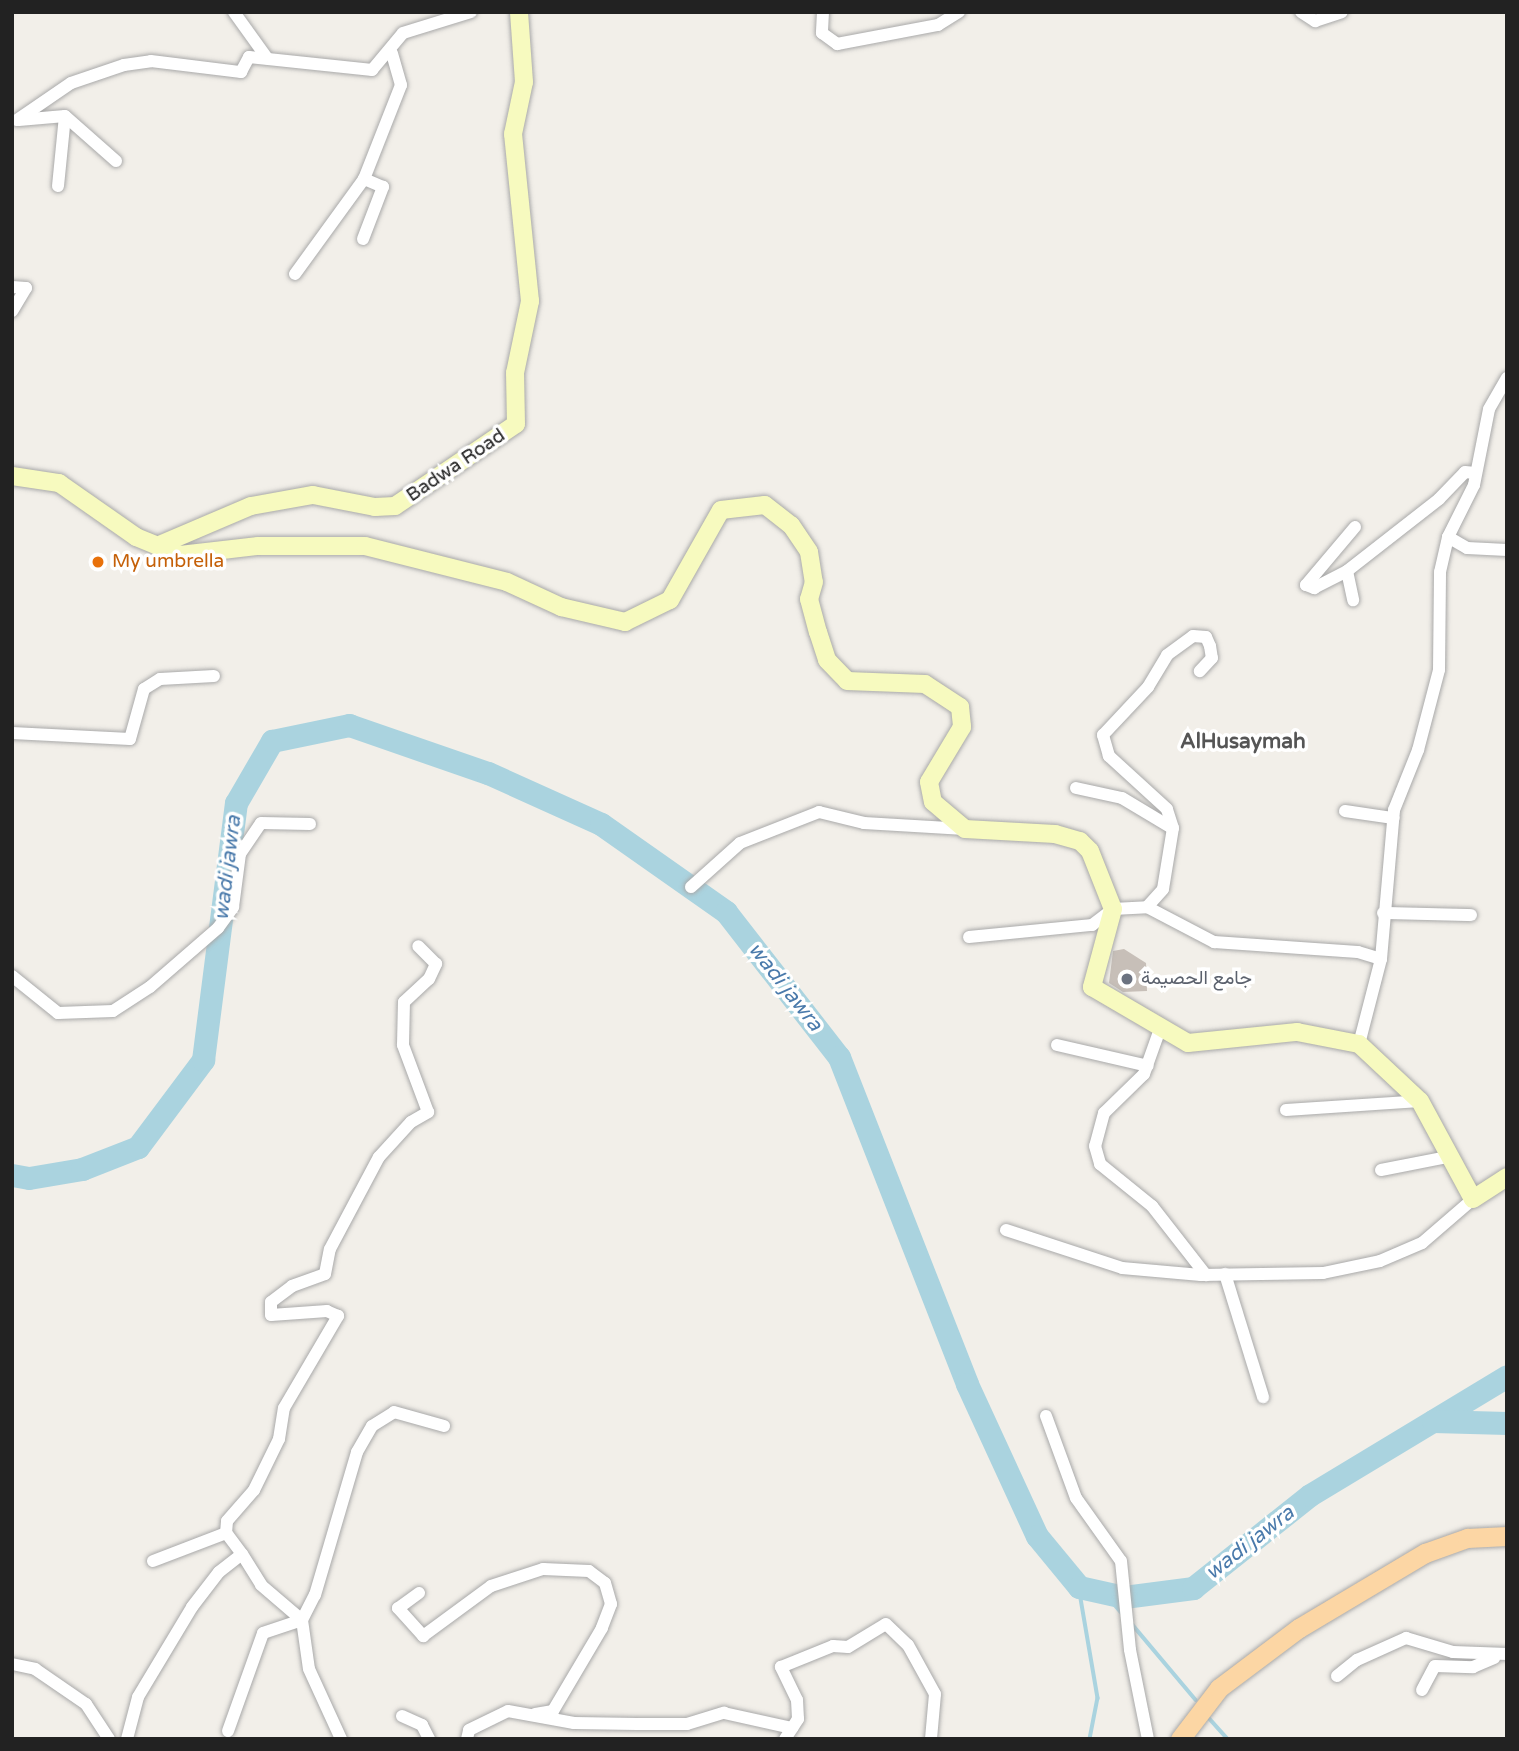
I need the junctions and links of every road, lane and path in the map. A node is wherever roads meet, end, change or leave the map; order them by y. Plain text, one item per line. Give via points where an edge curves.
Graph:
1 (234, 12) edge
2 (471, 12) edge
3 (519, 12) edge
4 (823, 12) edge
5 (959, 12) edge
6 (1301, 12) edge
7 (1342, 12) edge
8 (392, 53) junction
9 (267, 58) junction
10 (65, 116) junction
11 (15, 121) edge
12 (116, 161) dead end
13 (364, 179) junction
14 (58, 186) dead end
15 (363, 239) dead end
16 (295, 274) dead end
17 (12, 287) edge
18 (12, 311) edge
19 (1507, 378) edge
20 (1475, 473) junction
21 (12, 476) edge
22 (1356, 527) dead end
23 (1448, 537) junction
24 (157, 546) junction
25 (1507, 550) edge
26 (1347, 571) junction
27 (1353, 600) dead end
28 (1200, 671) dead end
29 (214, 676) dead end
30 (12, 733) edge
31 (1076, 788) dead end
32 (1345, 811) dead end
33 (1393, 818) junction
34 (310, 824) dead end
35 (1173, 828) junction
36 (965, 830) junction
37 (691, 887) dead end
38 (1147, 907) junction
39 (1113, 909) junction
40 (1383, 913) junction
41 (1471, 915) dead end
42 (969, 937) dead end
43 (418, 946) dead end
44 (1381, 959) junction
45 (12, 976) edge
46 (1160, 1029) junction
47 (1359, 1044) junction
48 (1057, 1045) dead end
49 (1148, 1066) junction
50 (1420, 1101) junction
51 (1286, 1111) dead end
52 (1447, 1157) junction
53 (1381, 1170) dead end
54 (1507, 1177) edge
55 (1474, 1199) junction
56 (1006, 1230) dead end
57 (1225, 1274) junction
58 (1206, 1275) junction
59 (1263, 1396) dead end
60 (1046, 1416) dead end
61 (444, 1426) dead end
62 (226, 1533) junction
63 (1507, 1536) edge
64 (242, 1554) junction
65 (153, 1560) dead end
66 (419, 1593) dead end
67 (302, 1620) junction
68 (1500, 1656) edge
69 (12, 1664) edge
70 (1337, 1676) dead end
71 (1422, 1690) dead end
72 (535, 1714) junction
73 (402, 1716) dead end
74 (228, 1731) dead end
75 (789, 1733) edge
76 (109, 1739) edge
77 (127, 1739) edge
78 (341, 1739) edge
79 (429, 1739) edge
80 (467, 1739) edge
81 (931, 1739) edge
82 (1148, 1739) edge
83 (1181, 1739) edge

1 - 9 street
2 - 8 street via 403,33
3 - 24 street, Badwa Road via 524,82 513,134 530,301 515,373 516,424 395,506 375,507 313,495 251,506
4 - 5 street via 822,33 837,44 938,25
6 - 7 street via 1315,21
8 - 9 street via 372,71
8 - 13 street via 401,85
9 - 11 street via 249,57 241,72 151,61 124,65 71,83
10 - 11 street
10 - 12 street
10 - 14 street
13 - 15 street via 383,187
13 - 16 street
17 - 18 street via 26,288
19 - 20 street via 1489,409
20 - 23 street
20 - 26 street via 1465,472 1439,499
21 - 24 street via 59,483
22 - 26 street via 1306,585 1314,588
23 - 25 street via 1467,548
23 - 33 street via 1437,599 1439,670
24 - 36 street via 180,555 258,546 365,546 507,582 561,607 625,622 670,600 721,510 765,505 791,525 809,552 814,582 809,599 818,632 827,660 847,681 925,684 960,707 962,727 929,782 933,802
26 - 27 street
28 - 35 street via 1212,657 1210,646 1206,637 1193,636 1167,655 1148,687 1103,735 1109,756 1167,809
29 - 30 street via 160,679 144,689 130,739
31 - 35 street via 1122,798
32 - 33 street
33 - 40 street
34 - 45 street via 261,823 240,854 233,907 218,928 150,987 113,1012 58,1013
35 - 38 street via 1163,889
36 - 37 street via 864,823 819,812 740,843
36 - 39 street via 1080,841 1090,851
38 - 39 street
38 - 44 street via 1214,942 1280,943
39 - 42 street via 1092,925
39 - 46 street via 1092,987
40 - 41 street
40 - 44 street
43 - 62 street via 436,964 429,979 404,1002 403,1045 428,1112 411,1122 379,1157 330,1249 325,1274 292,1286 271,1302 271,1315 327,1311 338,1316 284,1408 279,1439 254,1490 226,1521
44 - 47 street
46 - 47 street via 1188,1043 1297,1032
46 - 49 street
47 - 50 street
48 - 49 street
49 - 58 street via 1133,1091 1104,1113 1095,1146 1100,1164 1152,1206
50 - 51 street
50 - 52 street
52 - 53 street
52 - 55 street
54 - 55 street
55 - 57 street via 1442,1231 1380,1261 1323,1273
56 - 58 street via 1122,1268
57 - 58 street
57 - 59 street
60 - 82 street via 1076,1498 1121,1561 1130,1650
61 - 67 street via 394,1412 372,1426 357,1452 334,1541
62 - 64 street
62 - 65 street
63 - 83 main road via 1467,1538 1425,1553 1298,1628 1219,1688
64 - 67 street via 261,1585
64 - 77 street via 219,1572 192,1607 138,1698
66 - 72 street via 398,1608 424,1636 491,1586 543,1569 589,1571 605,1583 611,1604 602,1628 553,1711
67 - 74 street via 263,1633
67 - 78 street via 309,1669
68 - 70 street via 1406,1638 1357,1660
68 - 71 street via 1473,1667 1435,1666
69 - 76 street via 35,1669 86,1704
72 - 75 street via 574,1723 687,1724 724,1713
72 - 80 street via 508,1712 486,1719 469,1730
73 - 79 street via 422,1724
75 - 81 street via 797,1700 781,1667 833,1646 848,1647 886,1624 908,1646 935,1694

